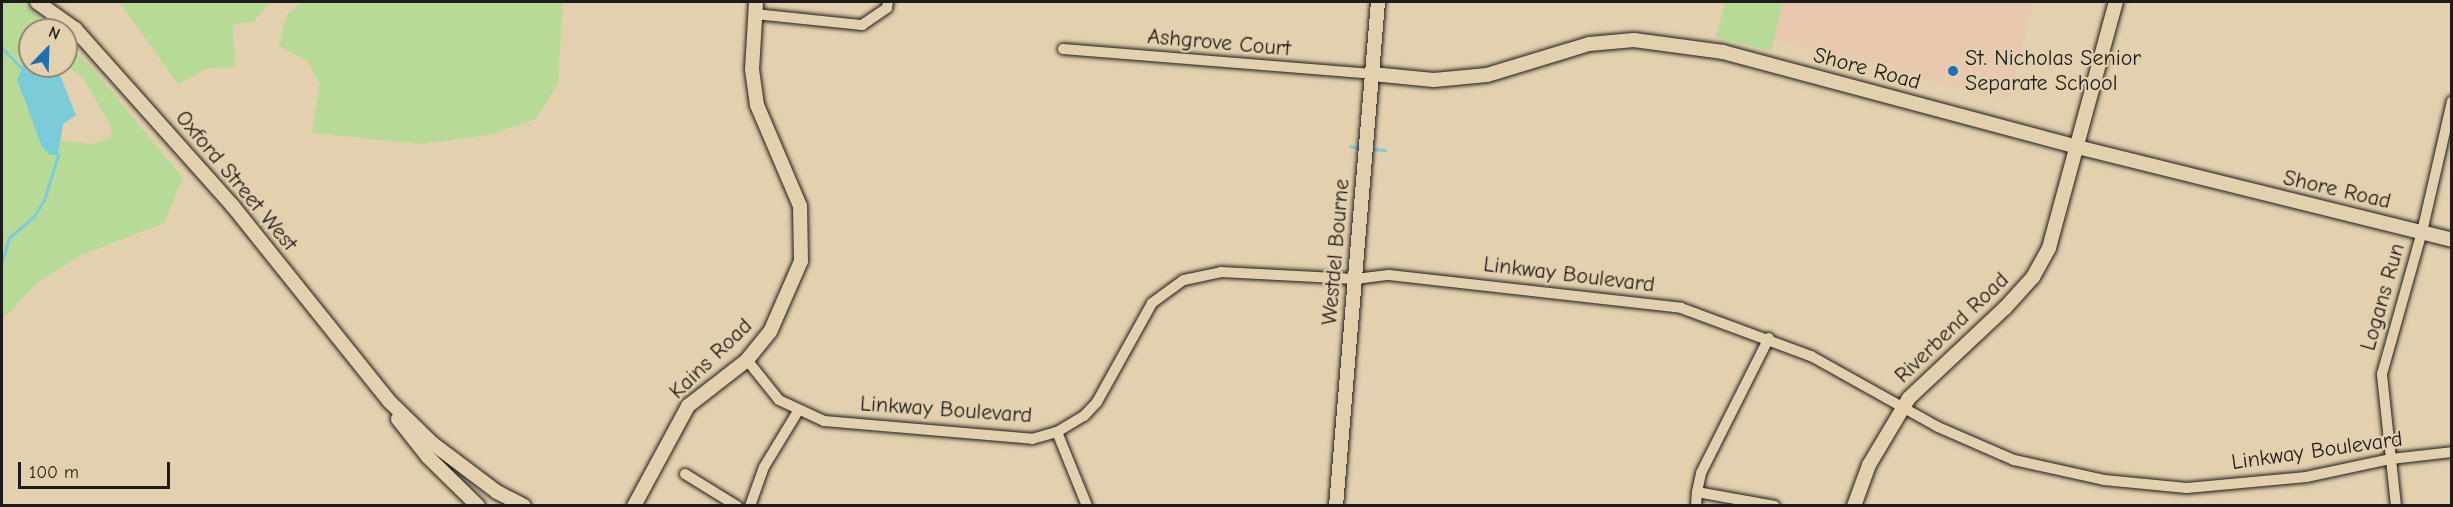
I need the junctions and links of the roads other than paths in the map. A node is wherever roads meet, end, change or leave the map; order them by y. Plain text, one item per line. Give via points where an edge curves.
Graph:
1 (37, 2) edge
2 (888, 2) edge
3 (1378, 2) edge
4 (2116, 2) edge
5 (755, 8) edge
6 (1063, 50) dead end
7 (1372, 74) junction
8 (2451, 101) edge
9 (2077, 147) junction
10 (2422, 232) junction
11 (2451, 240) edge
12 (1355, 279) junction
13 (1769, 338) junction
14 (747, 360) junction
15 (389, 401) junction
16 (1904, 406) junction
17 (798, 411) junction
18 (1057, 432) junction
19 (2451, 452) edge
20 (2391, 459) junction
21 (685, 474) dead end
22 (1697, 492) junction
23 (632, 503) edge
24 (478, 506) edge
25 (524, 506) edge
26 (737, 506) edge
27 (750, 506) edge
28 (1087, 506) edge
29 (1336, 506) edge
30 (1696, 506) edge
31 (1775, 506) edge
32 (1854, 506) edge
33 (2396, 506) edge

1 - 15 street, Oxford Street West via 75,29 232,205
2 - 5 street via 886,8 862,26
3 - 7 street, Westdel Bourne
4 - 9 street, Riverbend Road
5 - 14 street, Kains Road via 752,70 757,105 800,206 803,241 801,261 789,295 770,332
6 - 7 street, Ashgrove Court
7 - 9 street, Shore Road via 1434,80 1487,75 1589,44 1634,40 1724,52
7 - 12 street, Westdel Bourne
8 - 10 street, Logans Run
9 - 10 street, Shore Road
9 - 16 street, Riverbend Road via 2053,237 2033,277 2005,308 1930,374
10 - 11 street, Shore Road
10 - 20 street, Logans Run via 2382,374
12 - 13 street, Linkway Boulevard via 1389,275 1661,305
12 - 18 street, Linkway Boulevard via 1221,272 1184,280 1152,303 1097,402 1084,416
12 - 29 street, Westdel Bourne
13 - 16 street, Linkway Boulevard
13 - 22 street via 1701,473
14 - 17 street, Linkway Boulevard via 779,400
14 - 23 street, Kains Road via 688,406
15 - 24 street, Oxford Street West via 401,425
15 - 25 street, Oxford Street West via 432,443 497,492
16 - 20 street, Linkway Boulevard via 1938,428 2014,460 2104,480 2187,489 2306,477
16 - 32 street, Riverbend Road via 1869,465
17 - 18 street, Linkway Boulevard via 824,421 1032,439
17 - 27 street via 764,468
18 - 28 street
19 - 20 street, Linkway Boulevard
20 - 33 street, Logans Run
21 - 26 street
22 - 30 street
22 - 31 street

